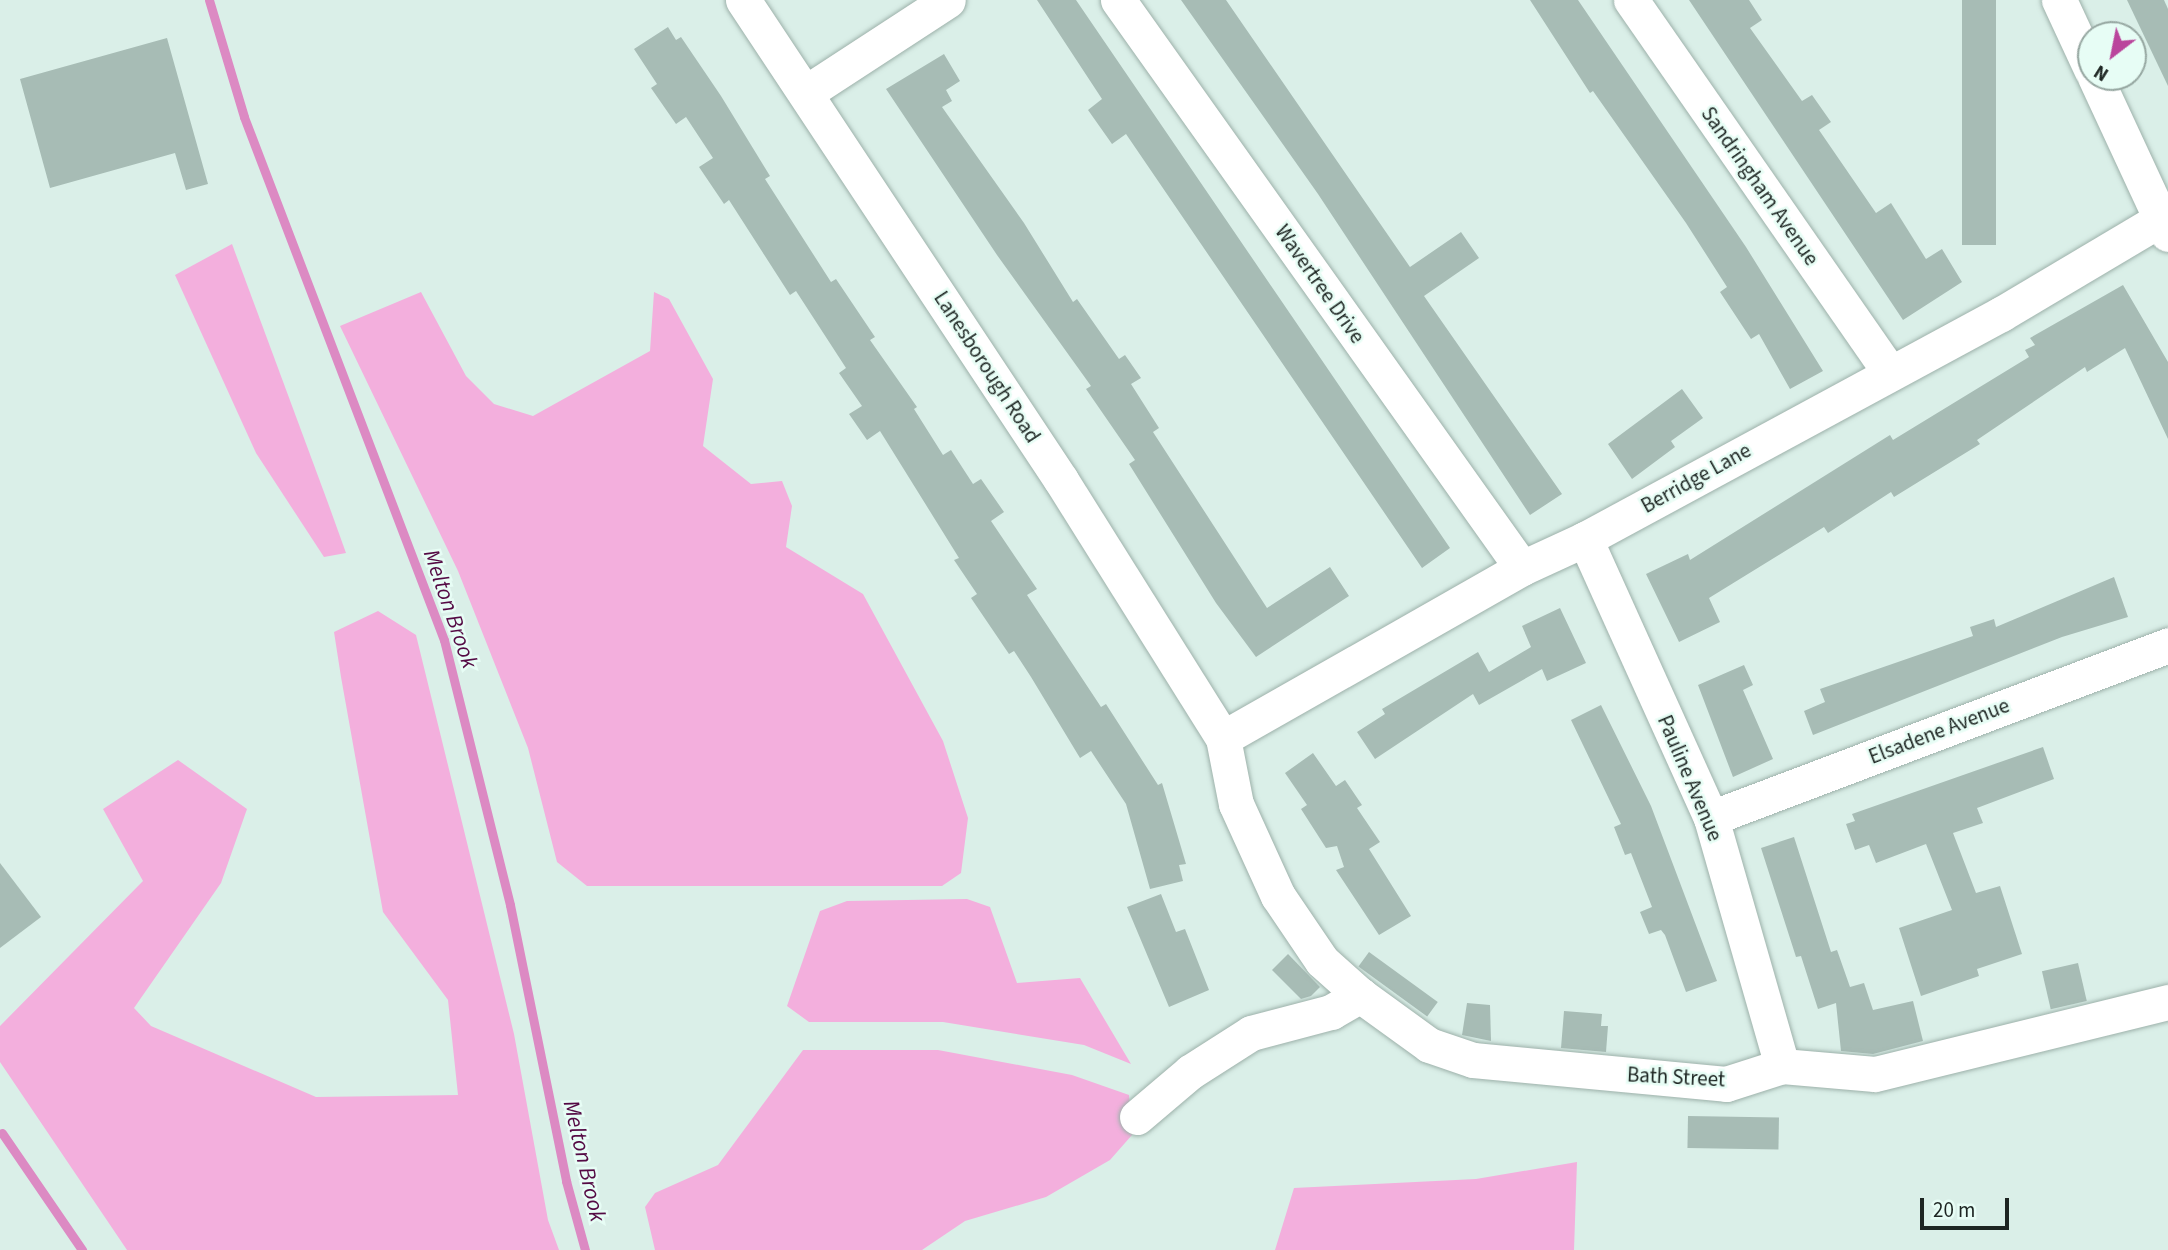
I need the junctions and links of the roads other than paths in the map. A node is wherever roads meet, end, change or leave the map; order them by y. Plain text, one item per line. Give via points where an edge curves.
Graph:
1 (743, 0) edge
2 (948, 0) edge
3 (1118, 0) edge
4 (1631, 0) edge
5 (2059, 0) edge
6 (2077, 38) edge
7 (2102, 91) edge
8 (807, 92) junction
9 (2165, 222) edge
10 (1890, 373) junction
11 (1585, 539) junction
12 (1522, 568) junction
13 (2168, 645) edge
14 (1223, 738) junction
15 (1711, 818) junction
16 (1360, 995) junction
17 (2168, 1002) edge
18 (1782, 1066) junction
19 (1137, 1117) dead end

1 - 8 street, Lanesborough Road
2 - 8 street
3 - 12 street, Wavertree Drive
4 - 10 street, Sandringham Avenue
5 - 6 street
7 - 9 street
8 - 14 street, Lanesborough Road
9 - 10 street, Berridge Lane
10 - 11 street, Berridge Lane
11 - 12 street, Berridge Lane
11 - 15 street, Pauline Avenue
12 - 14 street, Berridge Lane
13 - 15 street, Elsadene Avenue
14 - 16 street, Bath Street via 1237,804 1278,896 1322,961
15 - 18 street, Pauline Avenue
16 - 18 street, Bath Street via 1429,1045 1473,1060 1726,1084
16 - 19 street via 1331,1012 1251,1033 1191,1072
17 - 18 street, Bath Street via 1875,1074

